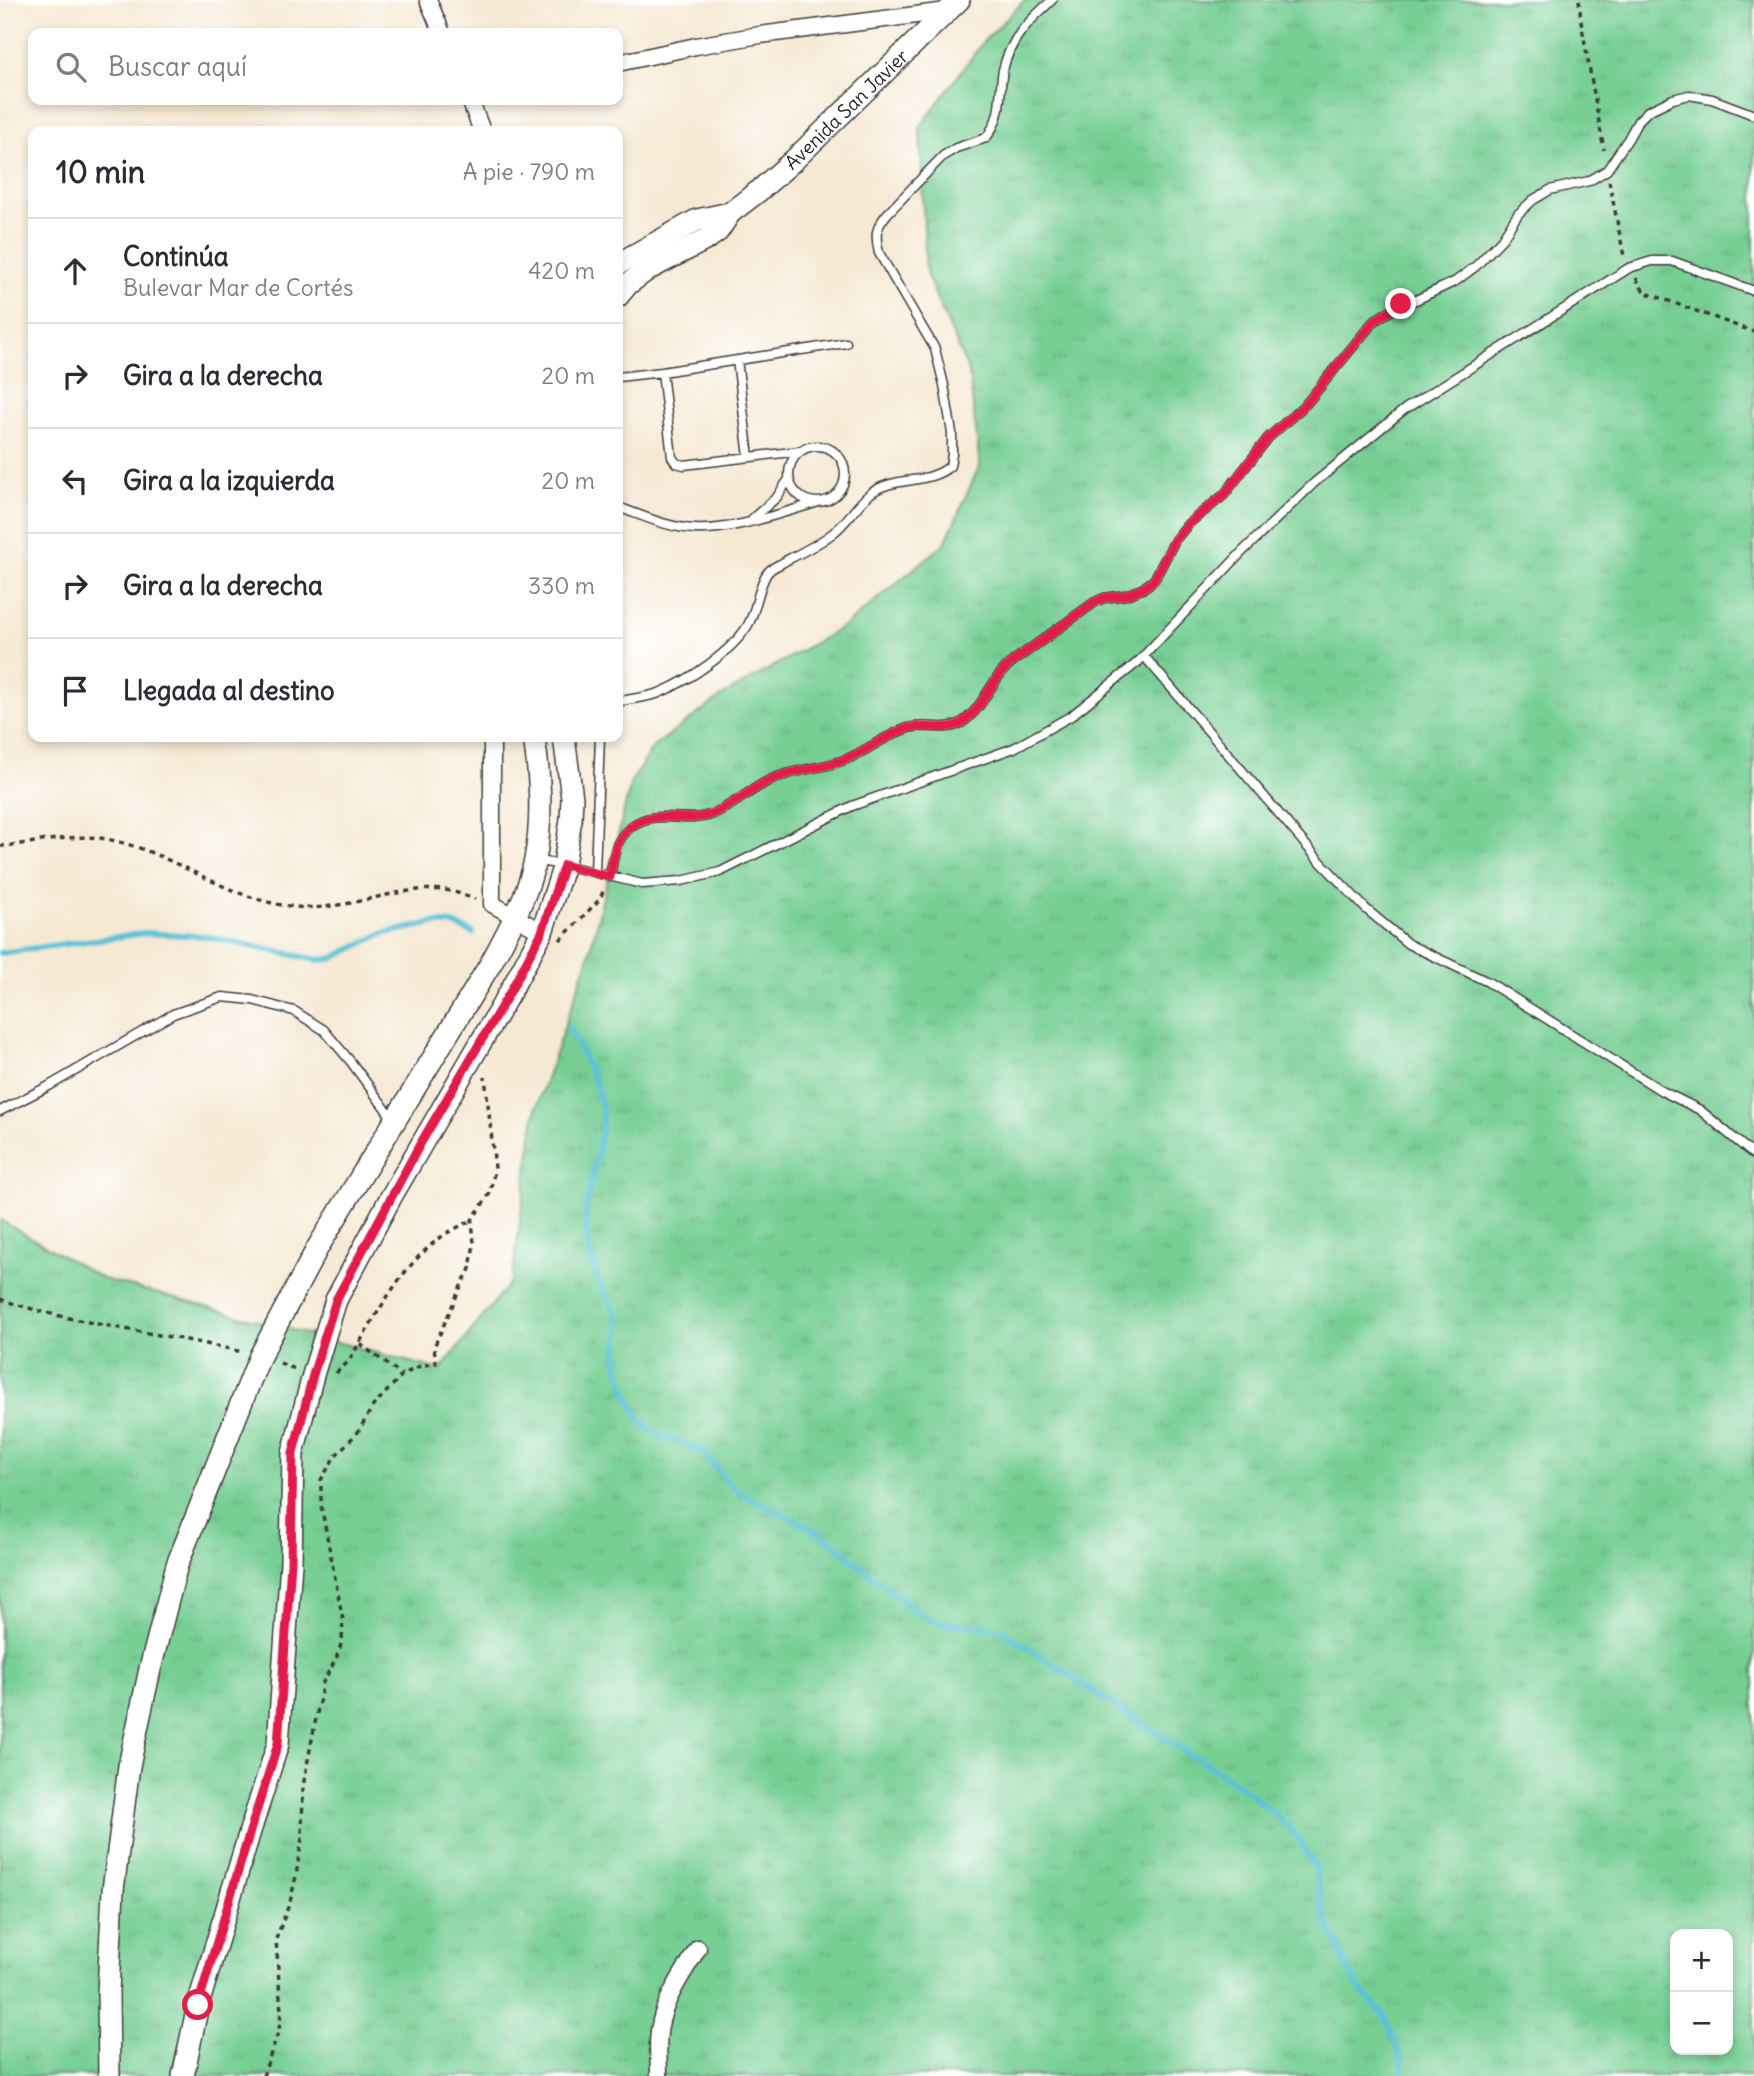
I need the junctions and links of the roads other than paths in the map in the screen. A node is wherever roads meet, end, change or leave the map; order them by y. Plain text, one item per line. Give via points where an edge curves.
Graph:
1 (428, 0) edge
2 (1052, 0) edge
3 (953, 6) edge
4 (440, 28) edge
5 (623, 62) edge
6 (472, 105) edge
7 (1754, 115) edge
8 (480, 126) edge
9 (730, 213) junction
10 (623, 261) edge
11 (623, 290) edge
12 (1754, 291) edge
13 (846, 343) dead end
14 (737, 360) junction
15 (662, 372) junction
16 (623, 376) edge
17 (800, 451) junction
18 (748, 457) junction
19 (789, 479) junction
20 (816, 503) junction
21 (623, 510) edge
22 (751, 520) junction
23 (1144, 656) junction
24 (623, 701) edge
25 (492, 742) edge
26 (535, 742) edge
27 (565, 742) edge
28 (600, 742) edge
29 (535, 861) junction
30 (564, 865) junction
31 (595, 872) junction
32 (610, 877) junction
33 (515, 916) junction
34 (542, 932) junction
35 (0, 1111) edge
36 (395, 1122) junction
37 (419, 1146) junction
38 (1754, 1155) edge
39 (698, 1948) dead end
40 (109, 2076) edge
41 (183, 2076) edge
42 (659, 2076) edge

1 - 4 street
2 - 24 lane via 1027,22 1012,44 1003,71 998,118 986,138 943,156 887,214 875,235 878,253 935,349 952,433 950,466 936,476 886,486 869,495 835,531 770,570 756,610 729,650 679,684
3 - 5 street via 760,35
3 - 9 street, Avenida San Javier via 794,160
6 - 8 street
7 - 32 lane via 1689,95 1648,111 1607,170 1590,181 1550,190 1533,200 1466,274 1374,321 1306,404 1268,438 1224,495 1188,524 1154,580 1126,595 1095,602 1005,667 981,703 958,724 910,728 888,736 846,760 773,779 703,817 644,819 616,844
9 - 10 street via 697,220
9 - 11 street via 707,239 647,270
12 - 23 lane via 1672,261 1629,268 1405,409 1314,483 1241,552
13 - 14 lane
14 - 15 lane
14 - 18 lane
15 - 16 lane
15 - 18 lane via 676,463
17 - 18 lane
17 - 19 lane via 790,465
17 - 20 lane via 826,447 844,466 844,484 839,491
19 - 20 lane via 799,497
19 - 22 lane
20 - 22 lane
21 - 22 lane via 696,530
23 - 32 lane via 1071,716 1014,748 852,806 720,872 642,884
23 - 38 lane via 1317,858 1408,944 1488,982 1700,1110
25 - 33 street via 492,904
26 - 29 street via 541,818
27 - 30 street via 572,798
28 - 31 lane
29 - 30 lane
29 - 33 street
30 - 31 lane
30 - 34 street
31 - 32 lane
33 - 34 street
33 - 36 street
34 - 37 street
35 - 36 lane via 173,1014 222,997 294,1011 324,1030
36 - 37 street
36 - 40 street via 318,1247 260,1356 177,1565 129,1766 113,1890 107,1992
37 - 41 street via 336,1300 293,1453 291,1563 278,1744 198,2005
39 - 42 street via 660,2022

